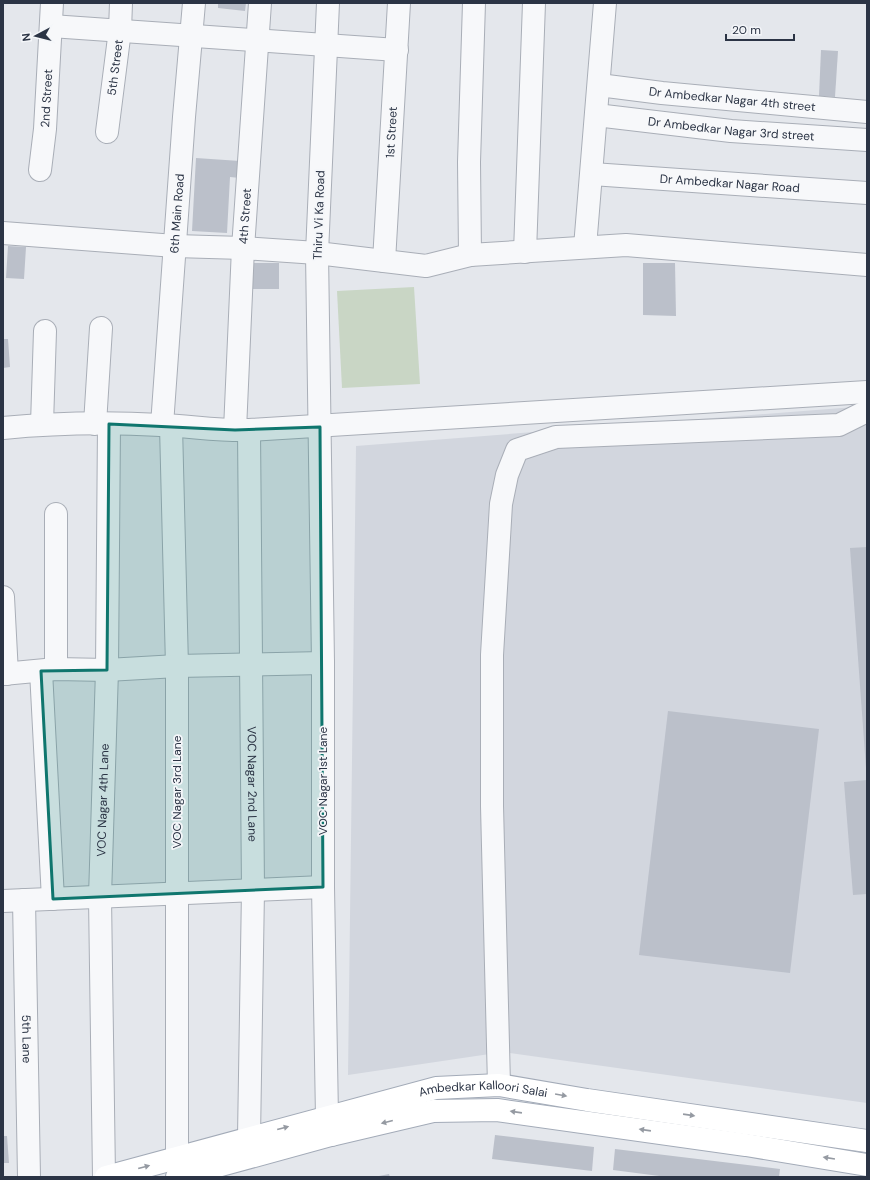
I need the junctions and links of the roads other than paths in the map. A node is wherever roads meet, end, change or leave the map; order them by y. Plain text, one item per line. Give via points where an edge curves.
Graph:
1 (52, 3) edge
2 (121, 3) edge
3 (194, 3) edge
4 (260, 3) edge
5 (328, 3) edge
6 (399, 3) edge
7 (474, 3) edge
8 (534, 3) edge
9 (605, 3) edge
10 (51, 26) junction
11 (120, 30) junction
12 (191, 36) junction
13 (257, 40) junction
14 (325, 45) junction
15 (397, 50) junction
16 (598, 85) junction
17 (867, 112) edge
18 (596, 115) junction
19 (107, 132) dead end
20 (867, 140) edge
21 (40, 170) dead end
22 (592, 174) junction
23 (867, 193) edge
24 (3, 233) edge
25 (175, 246) junction
26 (586, 247) junction
27 (243, 248) junction
28 (525, 252) junction
29 (317, 253) junction
30 (470, 255) junction
31 (384, 261) junction
32 (867, 266) edge
33 (101, 328) dead end
34 (44, 332) dead end
35 (867, 392) edge
36 (867, 411) edge
37 (42, 424) junction
38 (102, 424) junction
39 (167, 426) junction
40 (320, 427) junction
41 (3, 428) edge
42 (242, 430) junction
43 (56, 514) dead end
44 (3, 597) edge
45 (323, 663) junction
46 (251, 664) junction
47 (177, 666) junction
48 (48, 670) junction
49 (107, 670) junction
50 (5, 674) edge
51 (322, 887) junction
52 (253, 890) junction
53 (177, 894) junction
54 (100, 897) junction
55 (53, 899) junction
56 (13, 901) edge
57 (500, 1085) junction
58 (329, 1126) junction
59 (249, 1137) junction
60 (867, 1141) edge
61 (867, 1165) edge
62 (177, 1167) edge
63 (30, 1177) edge
64 (105, 1177) edge

1 - 10 street, 2nd Street
2 - 11 street, 5th Street
3 - 12 street, 6th Main Road
4 - 13 street, 4th Street
5 - 14 street, Thiru Vi Ka Road
6 - 15 street, 1st Street
7 - 30 street via 469,162
8 - 28 street
9 - 16 street
10 - 11 street
10 - 21 street, 2nd Street
11 - 12 street
11 - 19 street, 5th Street
12 - 13 street
12 - 25 street, 6th Main Road
13 - 14 street
13 - 27 street, 4th Street
14 - 15 street
14 - 29 street, Thiru Vi Ka Road
15 - 31 street, 1st Street
16 - 17 street, Dr Ambedkar Nagar 4th street
16 - 18 street
18 - 20 street, Dr Ambedkar Nagar 3rd street via 731,131
18 - 22 street
22 - 23 street, Dr Ambedkar Nagar Road
22 - 26 street
24 - 25 street
25 - 27 street
25 - 39 street, 6th Main Road
26 - 28 street
26 - 32 street via 626,245
27 - 29 street
27 - 42 street, 4th Street
28 - 30 street
29 - 31 street
29 - 40 street, Thiru Vi Ka Road
30 - 31 street via 426,266
33 - 38 street, VOC Nagar 4th Lane
34 - 37 street
35 - 40 street
36 - 57 street via 839,425 556,437 517,450 506,475 501,504 492,655 492,806
37 - 38 street
37 - 41 street
38 - 39 street
38 - 49 street, VOC Nagar 4th Lane
39 - 42 street
39 - 47 street, VOC Nagar 3rd Lane
40 - 42 street
40 - 45 street, VOC Nagar 1st Lane
42 - 46 street, VOC Nagar 2nd Lane
43 - 48 street
44 - 50 street
45 - 46 street
45 - 51 street, VOC Nagar 1st Lane
46 - 47 street
46 - 52 street, VOC Nagar 2nd Lane
47 - 49 street
47 - 53 street, VOC Nagar 3rd Lane
48 - 49 street
48 - 50 street
48 - 55 street
49 - 54 street, VOC Nagar 4th Lane
51 - 52 street
51 - 58 street, VOC Nagar 1st Lane
52 - 53 street
52 - 59 street, VOC Nagar 2nd Lane
53 - 54 street
53 - 62 street, VOC Nagar 3rd Lane
54 - 55 street
54 - 64 street, VOC Nagar 4th Lane
55 - 56 street
56 - 63 street, 5th Lane
57 - 58 main road, Ambedkar Kalloori Salai via 436,1088
57 -> 60 main road, Ambedkar Kalloori Salai
59 -> 58 main road, Ambedkar Kalloori Salai
61 -> 58 main road, Ambedkar Kalloori Salai via 497,1110 433,1111
58 - 62 main road, Ambedkar Kalloori Salai
59 - 62 main road, Ambedkar Kalloori Salai
64 -> 62 main road, Ambedkar Kalloori Salai

